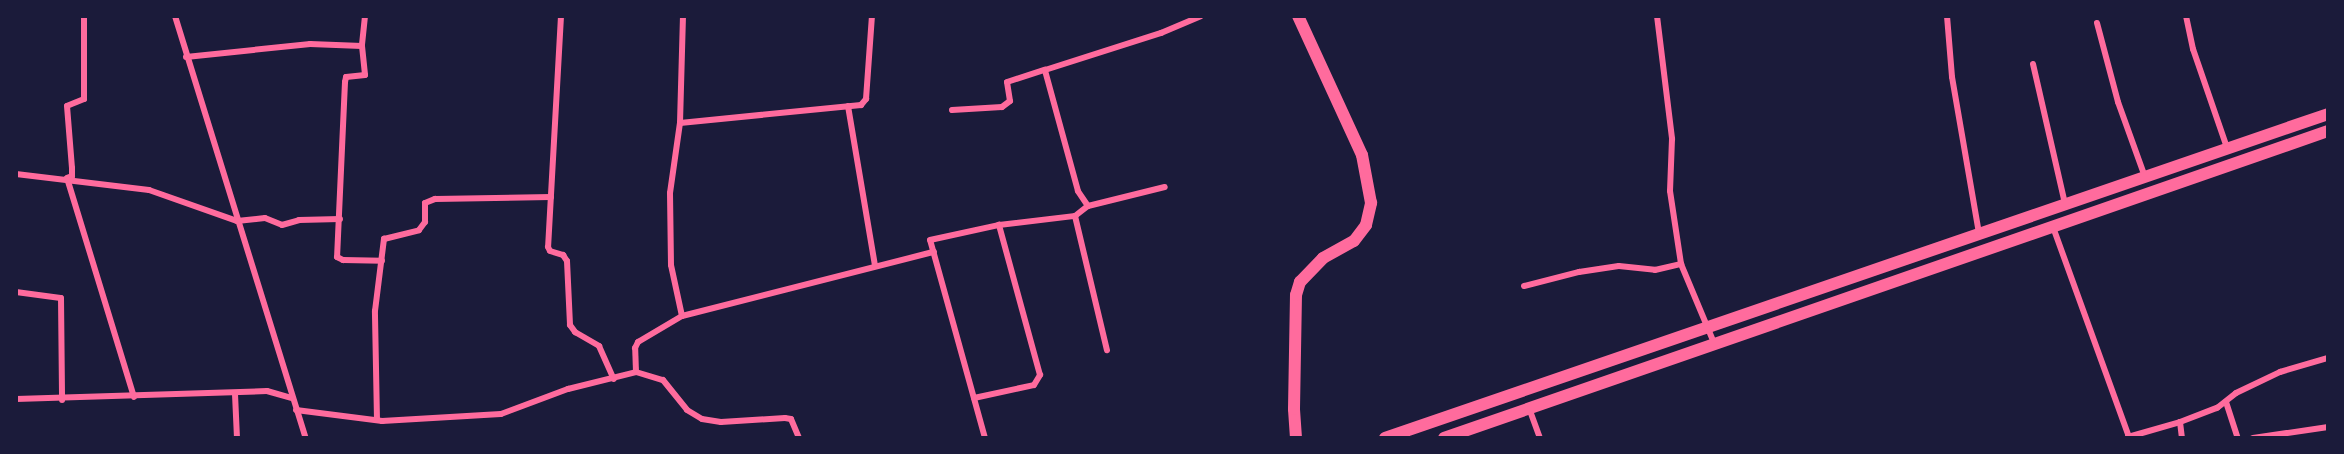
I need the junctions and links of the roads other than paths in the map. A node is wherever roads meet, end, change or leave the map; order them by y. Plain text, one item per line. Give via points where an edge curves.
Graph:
1 (84, 16) edge
2 (175, 16) edge
3 (365, 16) edge
4 (561, 16) edge
5 (683, 16) edge
6 (872, 16) edge
7 (1201, 16) edge
8 (1298, 16) edge
9 (1657, 16) edge
10 (1947, 16) edge
11 (2186, 16) edge
12 (2097, 23) dead end
13 (362, 46) junction
14 (186, 57) junction
15 (2033, 64) dead end
16 (1046, 70) junction
17 (848, 106) junction
18 (952, 110) dead end
19 (2328, 114) edge
20 (680, 123) junction
21 (2328, 131) edge
22 (2227, 148) junction
23 (16, 174) edge
24 (2145, 177) junction
25 (68, 178) junction
26 (1165, 187) dead end
27 (551, 196) junction
28 (2065, 204) junction
29 (1088, 206) junction
30 (1075, 216) junction
31 (340, 219) junction
32 (237, 221) junction
33 (999, 225) junction
34 (2053, 226) junction
35 (1979, 234) junction
36 (934, 252) junction
37 (382, 261) junction
38 (1681, 264) junction
39 (875, 266) junction
40 (1524, 286) dead end
41 (16, 292) edge
42 (682, 316) junction
43 (1706, 325) junction
44 (1714, 343) junction
45 (1107, 350) dead end
46 (2328, 358) edge
47 (636, 372) junction
48 (614, 379) junction
49 (235, 394) junction
50 (134, 397) junction
51 (292, 398) junction
52 (974, 398) junction
53 (16, 399) edge
54 (62, 400) junction
55 (2226, 402) junction
56 (1529, 408) junction
57 (296, 410) junction
58 (377, 420) junction
59 (2180, 422) junction
60 (2328, 427) edge
61 (2128, 437) edge
62 (237, 438) edge
63 (306, 438) edge
64 (799, 438) edge
65 (985, 438) edge
66 (1296, 438) edge
67 (1385, 438) edge
68 (1444, 438) edge
69 (1540, 438) edge
70 (2182, 438) edge
71 (2238, 438) edge
72 (2253, 438) edge

1 - 25 street via 84,99 67,106 72,168
2 - 14 street
3 - 13 street
4 - 27 street
5 - 20 street
6 - 17 street via 866,99 861,105
7 - 16 street
8 - 66 main road via 1362,155 1371,203 1366,225 1354,241 1323,258 1300,282 1296,295
9 - 38 street via 1672,139 1670,191
10 - 35 street via 1952,77
11 - 22 street via 2193,49
12 - 24 street via 2118,102
13 - 14 street via 310,44
13 - 31 street via 365,75 346,77 345,82
14 - 32 street
15 - 28 street
16 - 18 street via 1007,82 1010,101 1002,107
16 - 29 street via 1078,191
17 - 20 street
17 - 39 street
19 - 22 main road
20 - 42 street via 670,193 671,253
21 - 34 main road
22 - 24 main road
23 - 25 street
24 - 28 main road
25 - 32 street via 149,190
25 - 50 street
26 - 29 street
27 - 37 street via 425,203 424,222 419,230 384,239
27 - 48 street via 548,246 567,261 570,325 599,346
28 - 35 main road
29 - 30 street
30 - 33 street
30 - 45 street
31 - 32 street via 299,220 282,225 265,218
31 - 37 street via 337,258
32 - 51 street
33 - 36 street via 932,238
33 - 52 street via 1040,375 1034,385
34 - 44 main road
34 - 61 street
35 - 43 main road
36 - 39 street
36 - 52 street
37 - 58 street via 375,311
38 - 40 street via 1655,270 1619,266
38 - 43 street
39 - 42 street
41 - 54 street via 58,296 63,303
42 - 47 street via 638,342
43 - 44 street
43 - 67 main road
44 - 56 main road
46 - 55 street via 2280,372 2236,393
47 - 48 street
47 - 64 street via 663,380 687,410 702,419 791,419
48 - 58 street via 568,389 501,414
49 - 50 street
49 - 51 street via 267,391
49 - 62 street
50 - 54 street
51 - 57 street
52 - 65 street
53 - 54 street
55 - 59 street
55 - 71 street
56 - 68 main road
56 - 69 street
57 - 58 street
57 - 63 street
59 - 61 street
59 - 70 street
60 - 72 street

